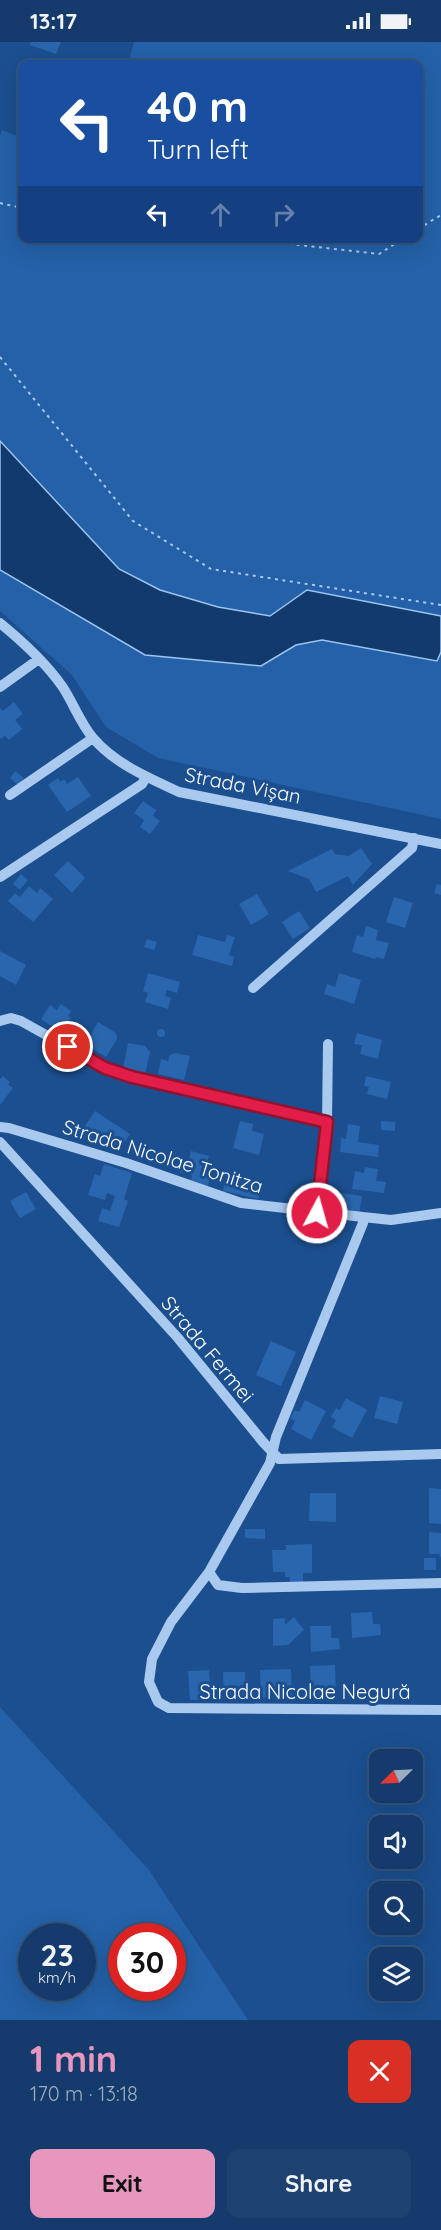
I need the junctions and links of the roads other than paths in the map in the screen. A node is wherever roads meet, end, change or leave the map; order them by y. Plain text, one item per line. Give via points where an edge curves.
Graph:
1 (0, 622) edge
2 (39, 659) junction
3 (0, 687) edge
4 (93, 738) junction
5 (146, 777) junction
6 (10, 795) dead end
7 (414, 838) junction
8 (441, 844) edge
9 (0, 877) edge
10 (253, 988) dead end
11 (0, 1021) edge
12 (328, 1044) dead end
13 (327, 1122) junction
14 (0, 1127) edge
15 (0, 1142) edge
16 (317, 1213) junction
17 (441, 1213) edge
18 (363, 1218) junction
19 (272, 1453) junction
20 (441, 1454) edge
21 (209, 1572) junction
22 (441, 1583) edge
23 (441, 1710) edge

1 - 2 street, Strada Vișan
2 - 3 street
2 - 4 street, Strada Vișan via 61,684
4 - 5 street, Strada Vișan via 116,759
4 - 6 street
5 - 7 street, Strada Vișan via 179,792
5 - 9 street via 142,784
7 - 8 street, Strada Vișan
7 - 10 street via 412,848
11 - 13 street via 21,1021 105,1068 132,1077
12 - 13 street
13 - 16 street
14 - 16 street, Strada Nicolae Tonitza via 126,1163 241,1203
15 - 19 street, Strada Fermei via 178,1338
16 - 18 street, Strada Nicolae Tonitza
17 - 18 street, Strada Nicolae Tonitza via 391,1220
18 - 19 street
19 - 20 street via 279,1459
19 - 21 street
21 - 22 street via 218,1585 242,1588
21 - 23 street, Strada Nicolae Negură via 171,1622 152,1659 149,1682 158,1702 169,1708

